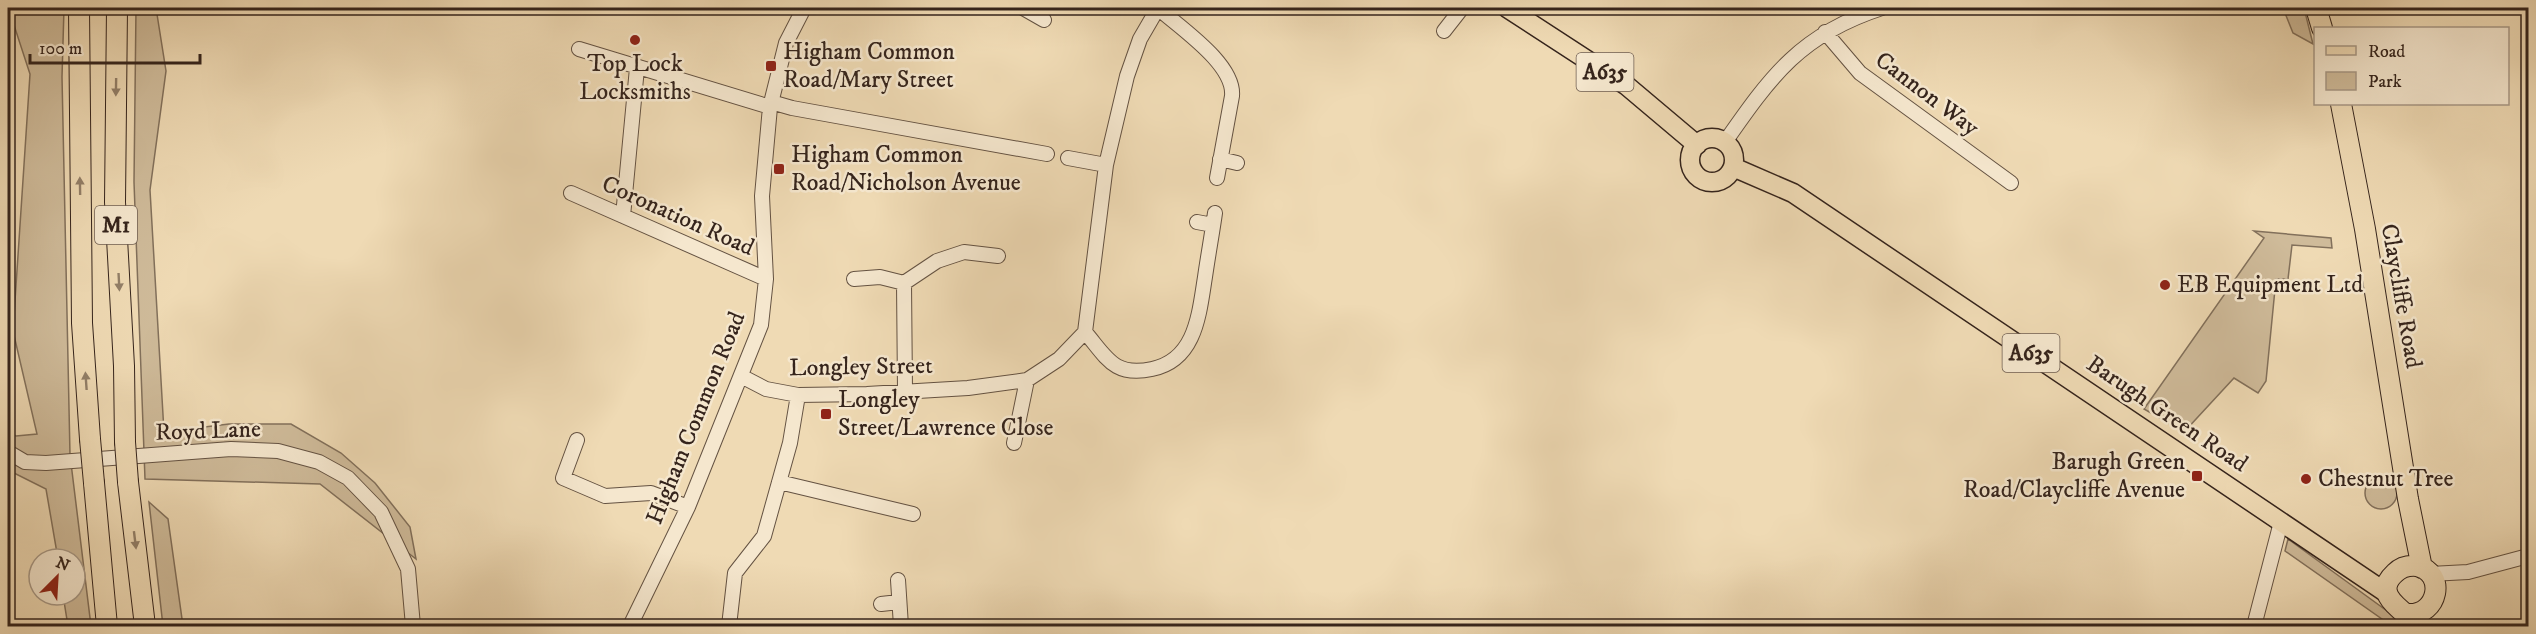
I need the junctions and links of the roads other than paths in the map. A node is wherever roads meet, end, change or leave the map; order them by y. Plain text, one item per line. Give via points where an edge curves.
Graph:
1 (79, 8) edge
2 (117, 8) edge
3 (804, 8) edge
4 (1023, 8) edge
5 (1158, 8) edge
6 (1462, 8) edge
7 (1507, 8) edge
8 (1882, 8) edge
9 (2316, 8) edge
10 (1044, 20) dead end
11 (2322, 27) edge
12 (1444, 32) dead end
13 (1825, 32) junction
14 (579, 49) dead end
15 (638, 68) junction
16 (771, 105) junction
17 (2340, 105) edge
18 (1725, 142) junction
19 (1697, 145) junction
20 (1047, 154) dead end
21 (1068, 158) dead end
22 (1220, 159) junction
23 (1237, 163) dead end
24 (1106, 165) junction
25 (1733, 167) junction
26 (1217, 178) dead end
27 (2011, 183) dead end
28 (571, 193) dead end
29 (623, 216) junction
30 (1197, 222) dead end
31 (998, 256) dead end
32 (766, 279) junction
33 (854, 279) dead end
34 (904, 283) junction
35 (1085, 332) junction
36 (741, 376) junction
37 (1026, 380) junction
38 (905, 391) junction
39 (798, 395) junction
40 (577, 440) dead end
41 (1014, 443) dead end
42 (8, 452) edge
43 (779, 482) junction
44 (688, 507) junction
45 (913, 514) dead end
46 (2281, 522) junction
47 (2328, 554) junction
48 (2529, 556) edge
49 (898, 580) dead end
50 (2419, 580) junction
51 (2388, 594) junction
52 (899, 602) junction
53 (881, 604) dead end
54 (2413, 620) edge
55 (107, 627) edge
56 (145, 627) edge
57 (413, 627) edge
58 (630, 627) edge
59 (729, 627) edge
60 (901, 627) edge
61 (2254, 627) edge
62 (2428, 627) edge

55 -> 1 highway, M1, bridge via 82,323
2 -> 56 highway, M1, bridge via 115,202 125,442
3 - 16 street, Higham Common Road via 786,43
4 - 10 street
5 - 22 street via 1218,62 1230,79 1232,96
5 - 24 street via 1134,57
6 - 12 street
7 - 19 main road, A635 via 1628,87
8 - 13 street
9 - 11 highway
13 - 18 street via 1772,77
13 - 27 street, Cannon Way via 1866,78
14 - 15 street
15 - 16 street
15 - 29 street
16 - 20 street
16 - 32 street, Higham Common Road via 762,196
17 - 50 highway, Claycliffe Road via 2365,229
18 - 19 main road via 1709,139
18 - 25 main road via 1734,155
19 - 25 main road via 1690,162 1699,177 1719,181
21 - 24 street
22 - 23 street
22 - 26 street
24 - 35 street
25 - 46 main road, Barugh Green Road / A635 via 1793,193
28 - 29 street, Coronation Road
29 - 32 street, Coronation Road
30 - 35 street via 1214,219 1198,322 1190,342 1176,358 1161,367 1124,371 1111,363
31 - 34 street via 964,252 937,261
32 - 36 street, Higham Common Road via 761,325
33 - 34 street via 880,276
34 - 38 street
35 - 37 street, Longley Street via 1059,359
36 - 39 street, Longley Street via 766,389
36 - 44 street, Higham Common Road
37 - 38 street, Longley Street
37 - 41 street
38 - 39 street, Longley Street
39 - 43 street
40 - 44 street via 562,478 605,496 651,493
42 - 57 street, Royd Lane via 25,462 46,463 231,449 278,451 319,462 348,478 381,512 408,569
43 - 45 street
43 - 59 street via 764,536 735,573
44 - 58 street, Higham Common Road
46 - 47 main road, Barugh Green Road / A635
46 - 61 street
47 - 50 main road, Barugh Green Road / A635 via 2374,573
47 - 51 main road, Barugh Green Road / A635
48 - 50 street
49 - 52 street
50 - 51 highway via 2388,584
50 - 54 highway, A635 via 2422,612
50 - 62 highway
51 - 54 highway, A635 via 2396,608
52 - 53 street
52 - 60 street

